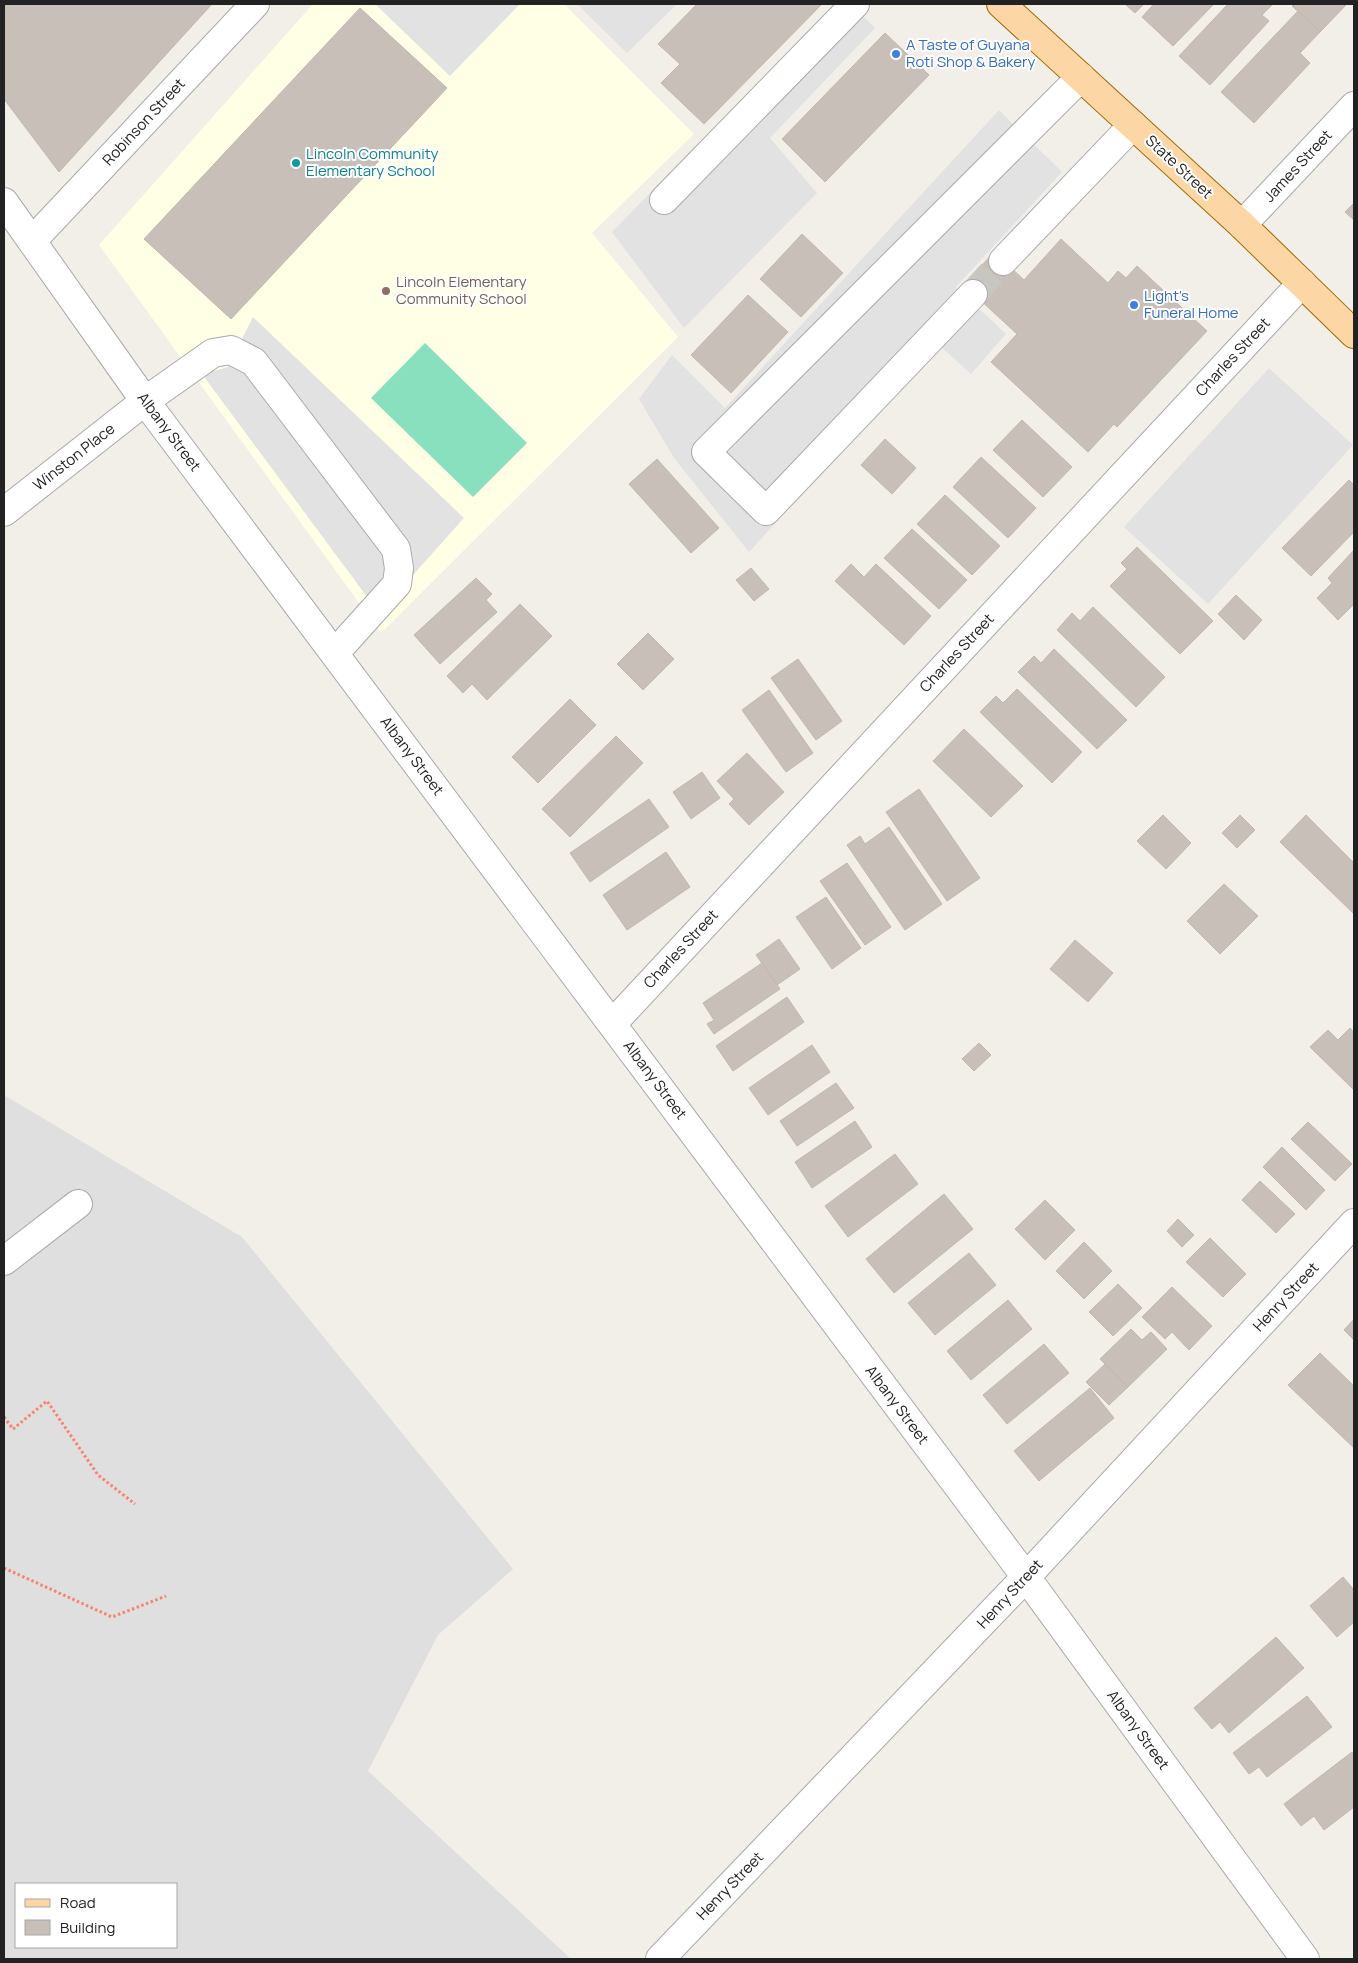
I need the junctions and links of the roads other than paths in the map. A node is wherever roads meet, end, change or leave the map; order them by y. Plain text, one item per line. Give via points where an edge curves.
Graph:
1 (255, 4) edge
2 (855, 4) edge
3 (1001, 4) edge
4 (1081, 77) junction
5 (1354, 106) edge
6 (1133, 125) junction
7 (664, 200) dead end
8 (4, 202) edge
9 (1242, 225) junction
10 (32, 241) junction
11 (1003, 261) tunnel mouth
12 (1302, 283) junction
13 (973, 294) tunnel mouth
14 (1354, 334) edge
15 (145, 401) junction
16 (4, 512) edge
17 (334, 653) junction
18 (613, 1023) junction
19 (78, 1204) dead end
20 (1354, 1223) edge
21 (4, 1261) edge
22 (1026, 1577) junction
23 (660, 1959) edge
24 (1305, 1959) edge

1 - 10 street, Robinson Street
2 - 7 street
3 - 4 main road, State Street
4 - 6 main road, State Street
4 - 13 street via 706,452 766,510
5 - 9 street, James Street
6 - 9 main road, State Street
6 - 11 street
8 - 10 street, Albany Street
9 - 12 main road, State Street
10 - 15 street, Albany Street
12 - 14 main road, State Street
12 - 18 street, Charles Street
15 - 16 street, Winston Place
15 - 17 street, Albany Street
15 - 17 street, Winston Place via 213,353 232,350 254,362 384,531 396,549 397,584
17 - 18 street, Albany Street
18 - 22 street, Albany Street
19 - 21 street
20 - 22 street, Henry Street
22 - 23 street, Henry Street
22 - 24 street, Albany Street

